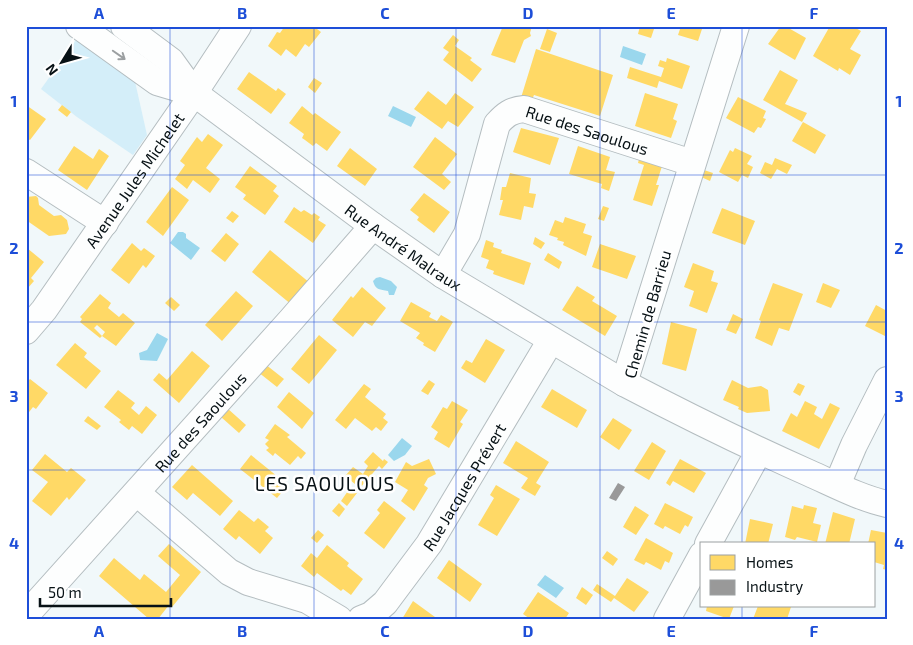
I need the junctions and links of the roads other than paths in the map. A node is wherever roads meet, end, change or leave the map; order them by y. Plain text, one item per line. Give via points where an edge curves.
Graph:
1 (79, 26) edge
2 (124, 26) edge
3 (238, 26) edge
4 (736, 26) edge
5 (194, 93) junction
6 (692, 163) junction
7 (26, 172) edge
8 (105, 223) junction
9 (373, 226) junction
10 (443, 275) junction
11 (26, 331) edge
12 (551, 340) junction
13 (887, 380) edge
14 (624, 383) junction
15 (759, 451) junction
16 (837, 485) junction
17 (137, 493) junction
18 (887, 504) edge
19 (709, 542) edge
20 (700, 559) edge
21 (26, 615) edge
22 (339, 619) edge
23 (361, 619) edge
24 (667, 619) edge

1 -> 5 street via 157,82
2 - 5 street via 171,61
3 - 5 street, Avenue Jules Michelet
4 - 6 street, Chemin de Barrieu
5 - 8 street, Avenue Jules Michelet
5 - 9 street, Rue André Malraux
6 - 10 street, Rue des Saoulous via 524,109 514,110 497,124 467,234
6 - 14 street, Chemin de Barrieu
7 - 8 street
8 - 11 street, Avenue Jules Michelet
9 - 10 street, Rue André Malraux
9 - 17 street, Rue des Saoulous
10 - 12 street, Rue André Malraux
12 - 14 street, Rue André Malraux
12 - 23 street, Rue Jacques Prévert via 429,544 385,603
13 - 16 street
14 - 15 street, Chemin de Barrieu
15 - 16 street, Chemin de Barrieu
15 - 19 street
16 - 18 street, Chemin de Barrieu
17 - 21 street, Rue des Saoulous
17 - 22 street via 230,572 248,582 307,600
20 - 24 street

